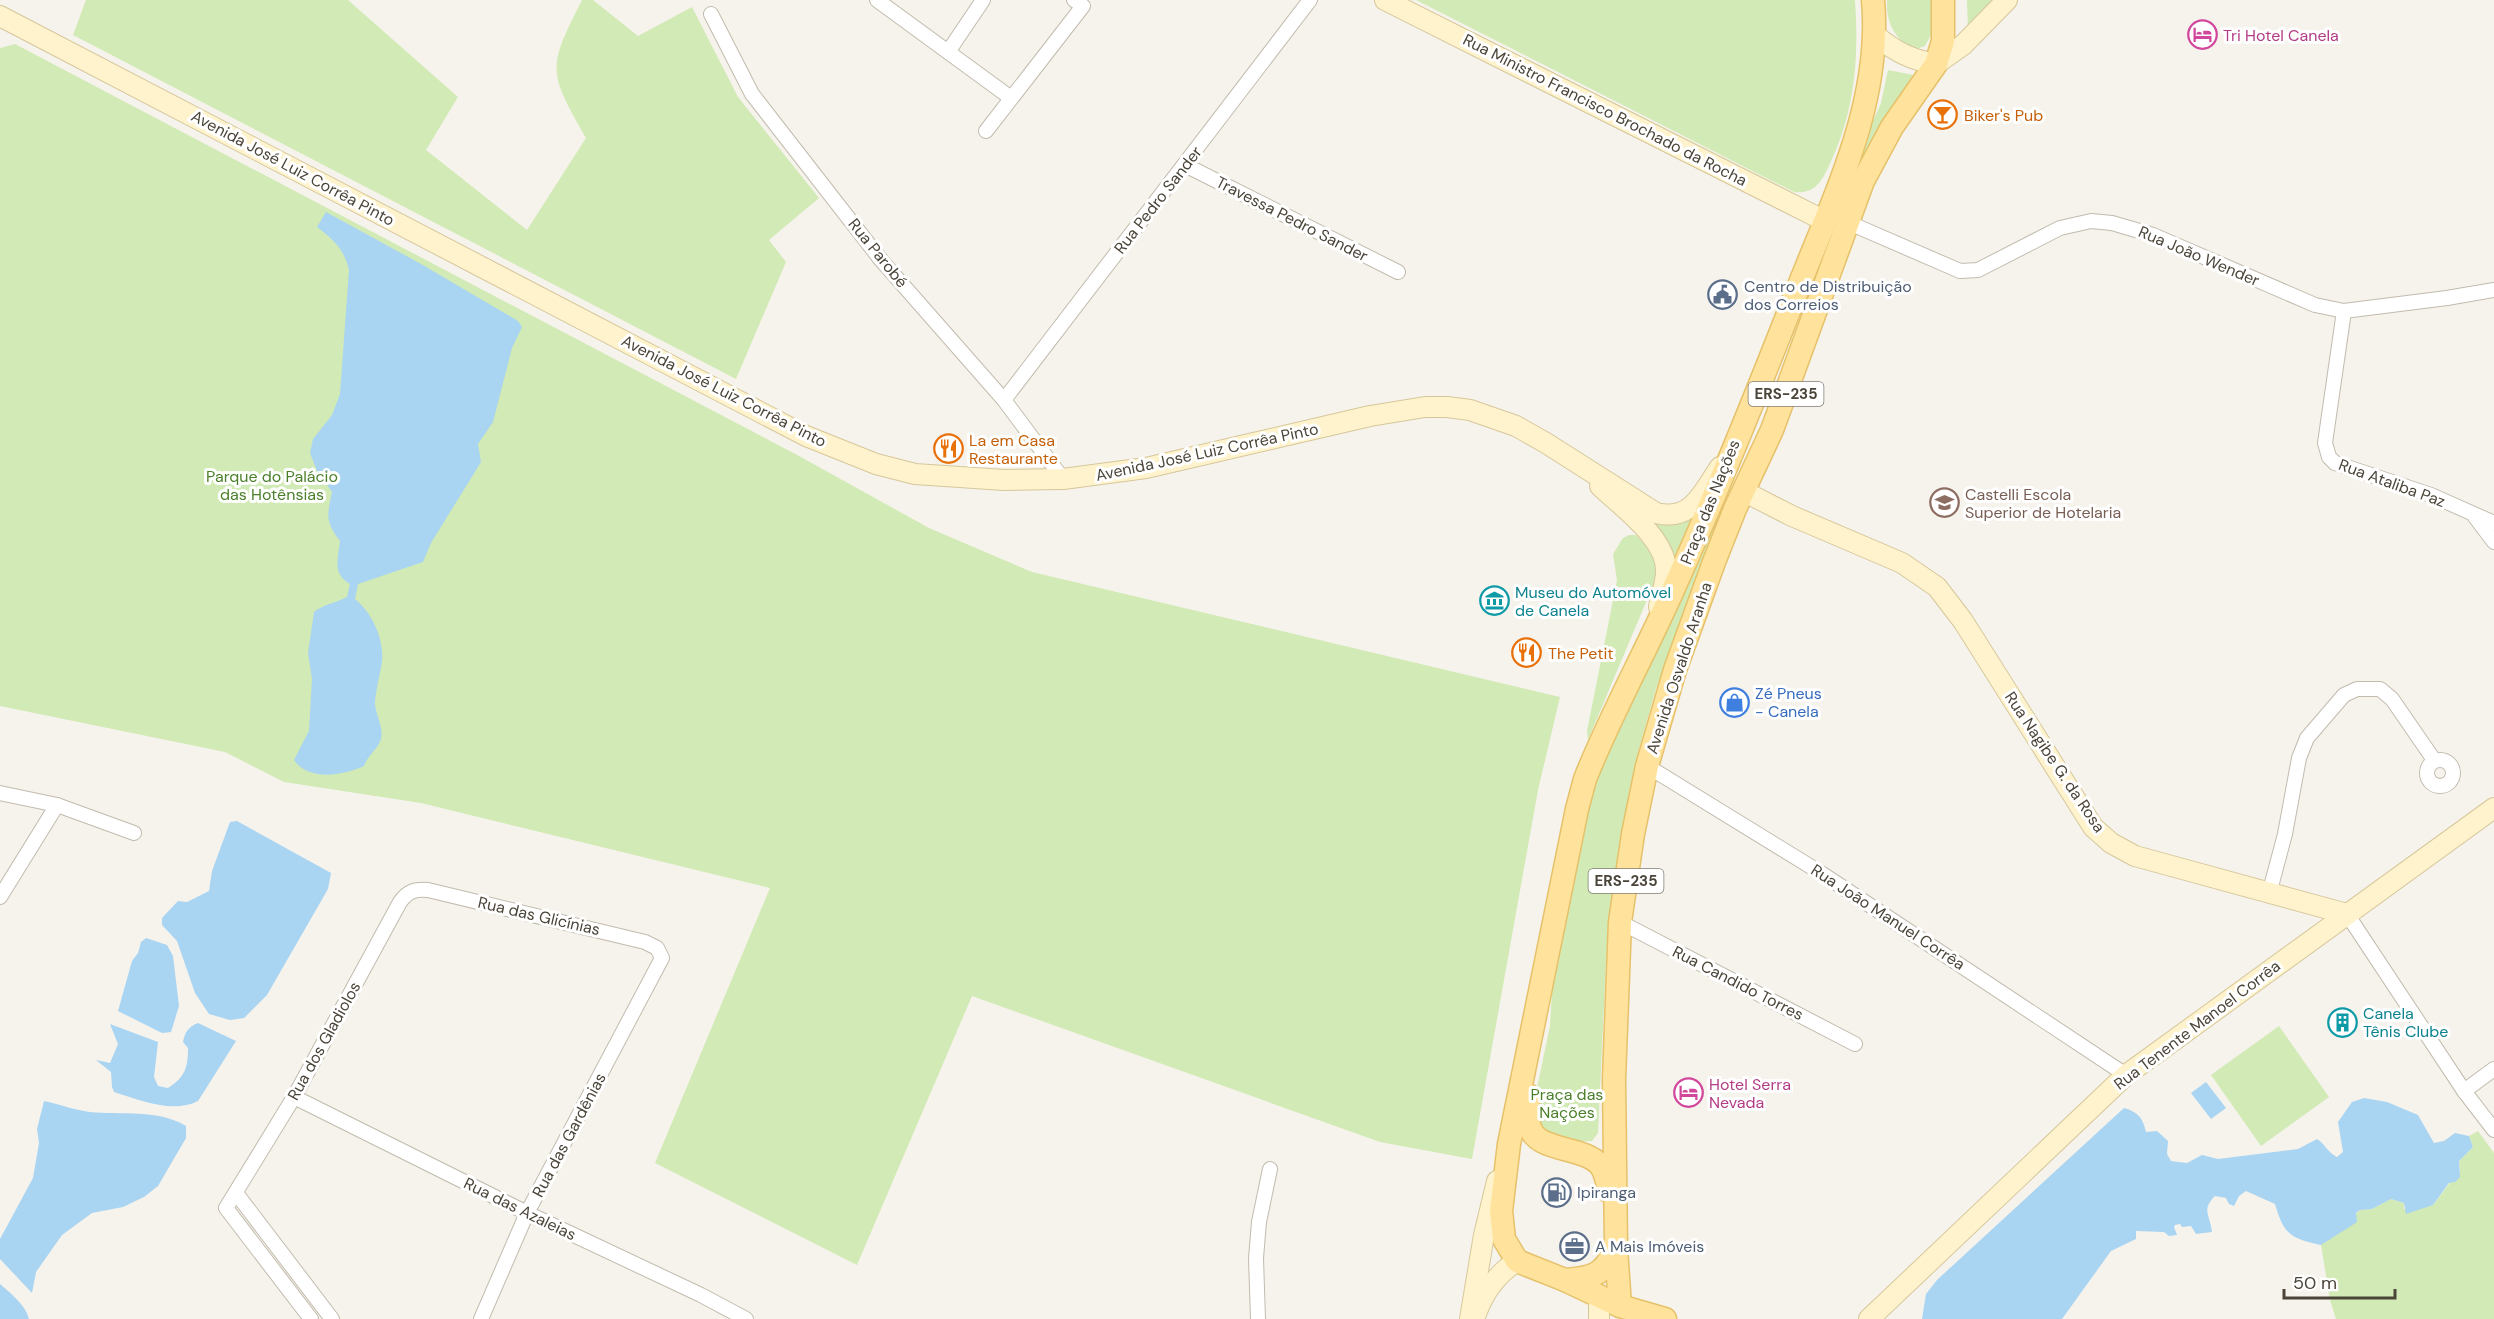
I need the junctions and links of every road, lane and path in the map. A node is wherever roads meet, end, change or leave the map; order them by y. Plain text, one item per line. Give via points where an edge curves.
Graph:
1 (983, 0) edge
2 (1074, 0) edge
3 (1310, 0) edge
4 (1385, 0) edge
5 (1872, 0) edge
6 (1943, 0) edge
7 (2007, 0) edge
8 (880, 1) edge
9 (711, 14) dead end
10 (0, 15) edge
11 (1875, 35) junction
12 (948, 52) junction
13 (1936, 63) junction
14 (1011, 98) junction
15 (986, 131) dead end
16 (1185, 165) junction
17 (1825, 220) junction
18 (1847, 222) junction
19 (1398, 272) dead end
20 (2494, 290) edge
21 (2344, 311) junction
22 (1770, 358) junction
23 (1004, 400) junction
24 (1731, 450) junction
25 (1574, 462) junction
26 (1063, 479) junction
27 (1743, 491) junction
28 (2474, 515) junction
29 (2494, 523) edge
30 (2494, 542) edge
31 (1654, 629) junction
32 (2434, 760) dead end
33 (1647, 766) junction
34 (0, 793) edge
35 (57, 805) junction
36 (2494, 808) edge
37 (134, 833) dead end
38 (411, 891) joint
39 (2269, 894) junction
40 (0, 897) edge
41 (2347, 914) junction
42 (1620, 922) junction
43 (661, 954) joint
44 (1532, 1034) junction
45 (1856, 1044) dead end
46 (2494, 1069) edge
47 (2126, 1075) junction
48 (1614, 1079) junction
49 (2464, 1090) junction
50 (294, 1098) junction
51 (2494, 1130) edge
52 (1509, 1144) junction
53 (1554, 1146) junction
54 (1581, 1153) junction
55 (1270, 1169) dead end
56 (237, 1192) junction
57 (527, 1213) junction
58 (1616, 1214) junction
59 (1616, 1248) junction
60 (1517, 1261) junction
61 (1565, 1280) junction
62 (314, 1296) junction
63 (1599, 1296) junction
64 (297, 1313) edge
65 (1618, 1313) edge
66 (311, 1319) edge
67 (332, 1319) edge
68 (481, 1319) edge
69 (747, 1319) edge
70 (1258, 1319) edge
71 (1472, 1319) edge
72 (1599, 1319) edge
73 (1665, 1319) edge
74 (1869, 1319) edge

1 - 12 street
2 - 14 street via 1083,6
3 - 16 street, Rua Pedro Sander
4 - 17 street, Rua Ministro Francisco Brochado da Rocha
5 - 11 main road, ERS-235
6 - 13 main road, ERS-235 via 1943,41
7 - 13 street via 1963,45
8 - 12 street
9 - 23 street, Rua Parobé via 752,94 881,260
10 - 26 street, Avenida José Luiz Corrêa Pinto via 806,436 876,464 915,474
11 - 13 street via 1908,57
11 - 17 main road, Praça das Nações / ERS-235 via 1861,121
12 - 14 street
13 - 18 main road, Avenida Osvaldo Aranha / ERS-235 via 1878,151
14 - 15 street
16 - 19 street, Travessa Pedro Sander
16 - 23 street, Rua Pedro Sander
17 - 22 main road, Praça das Nações / ERS-235
18 - 21 street, Rua João Wender via 1950,267 1969,271 1991,265 2060,228 2091,221 2112,223 2153,235 2315,305
18 - 27 main road, Avenida Osvaldo Aranha / ERS-235 via 1772,430
20 - 21 street, Rua João Wender
21 - 28 street, Rua Ataliba Paz via 2326,435 2329,456 2335,463 2431,495
22 - 24 main road, Praça das Nações / ERS-235
22 - 27 main road via 1760,410 1739,466 1738,486
23 - 26 street, Rua Parobé
24 - 25 street, Avenida José Luiz Corrêa Pinto via 1693,506 1670,516 1656,513
24 - 31 main road, Praça das Nações / ERS-235
25 - 26 street, Avenida José Luiz Corrêa Pinto via 1516,426 1470,410 1425,407 1146,468
25 - 31 street, Avenida José Luiz Corrêa Pinto via 1662,548 1666,573
27 - 33 main road, Avenida Osvaldo Aranha / ERS-235 via 1675,670
27 - 39 street, Rua Nagibe G. da Rosa via 1902,563 1937,587 1963,621 2093,827 2111,843 2135,856
28 - 29 street, Rua Ataliba Paz
28 - 30 street
31 - 44 main road, Praça das Nações / ERS-235 via 1585,779
32 - 39 street via 2392,699 2380,689 2357,689 2344,695 2307,738 2299,758
33 - 42 main road, Avenida Osvaldo Aranha / ERS-235
33 - 47 street, Rua João Manuel Corrêa via 1830,879
34 - 35 street
35 - 37 street
35 - 40 street
36 - 41 street, Rua Tenente Manoel Corrêa
38 - 43 street, Rua das Glicínias via 428,890 645,942
38 - 50 street, Rua dos Gladiolos via 400,902
39 - 41 street, Rua Nagibe G. da Rosa
41 - 47 street, Rua Tenente Manoel Corrêa
41 - 49 street
42 - 45 street, Rua Candido Torres
42 - 48 main road, Avenida Osvaldo Aranha / ERS-235
43 - 57 street, Rua das Gardênias via 661,963
44 - 52 main road, Praça das Nações / ERS-235
44 - 53 main road via 1529,1126 1533,1135
46 - 49 street
47 - 74 street, Rua Tenente Manoel Corrêa
48 - 54 main road via 1606,1139 1596,1150
48 - 58 main road, Avenida Osvaldo Aranha / ERS-235
49 - 51 street
50 - 56 street, Rua dos Gladiolos
50 - 57 street, Rua das Azaleias
52 - 53 main road
52 - 60 main road via 1502,1226 1508,1250
52 - 71 street, ERS-235 via 1492,1196
53 - 54 main road
54 - 58 main road via 1602,1166
55 - 70 street via 1256,1258
56 - 62 street
56 - 64 street, Rua dos Gladiolos via 226,1208
57 - 68 street, Rua das Gardênias
57 - 69 street, Rua das Azaleias
58 - 59 main road, Avenida Osvaldo Aranha / ERS-235
59 - 61 main road via 1610,1262 1596,1275
59 - 65 main road, Avenida Osvaldo Aranha / ERS-235
60 - 61 main road
60 - 71 street via 1496,1277
61 - 63 main road
62 - 64 street
62 - 67 street
63 - 65 main road
63 - 72 street
64 - 66 street
65 - 73 main road

